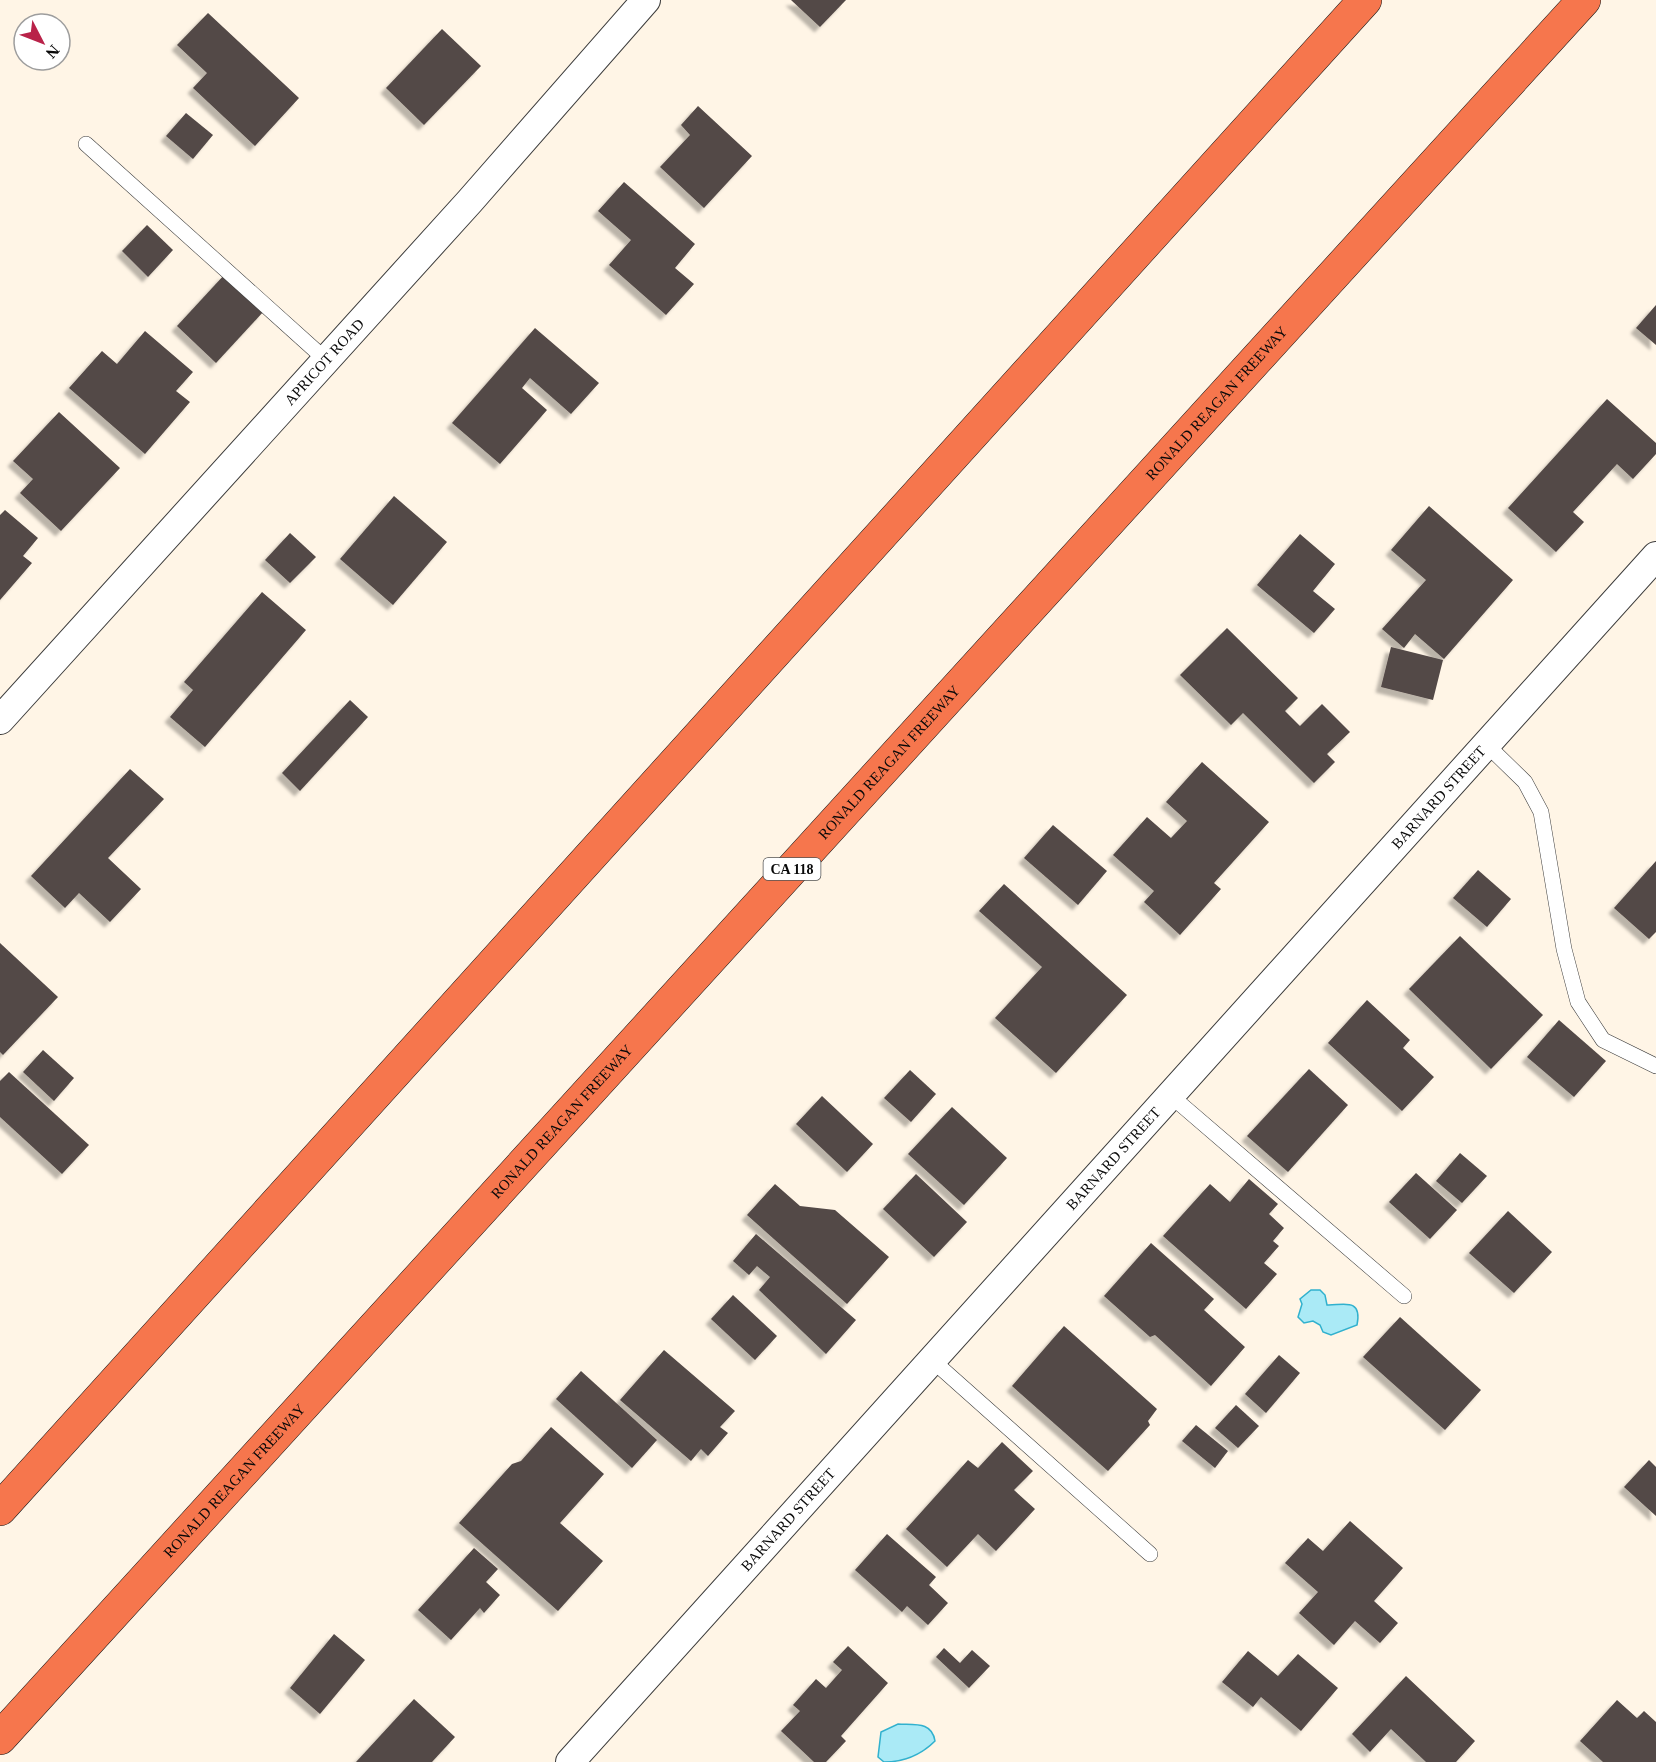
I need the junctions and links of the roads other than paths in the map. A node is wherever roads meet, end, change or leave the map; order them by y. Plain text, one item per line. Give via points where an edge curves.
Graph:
1 (1365, 0) edge
2 (1584, 0) edge
3 (641, 2) edge
4 (86, 144) dead end
5 (327, 360) junction
6 (1656, 556) edge
7 (0, 720) edge
8 (1486, 745) junction
9 (1656, 1066) edge
10 (1170, 1095) junction
11 (1404, 1296) dead end
12 (932, 1360) junction
13 (0, 1509) edge
14 (1150, 1554) dead end
15 (0, 1738) edge
16 (570, 1762) edge

1 - 13 highway
2 - 15 highway, RONALD REAGAN FREEWAY / CA 118
3 - 5 street, APRICOT ROAD via 471,201
4 - 5 lane
5 - 7 street, APRICOT ROAD
6 - 8 street, BARNARD STREET
8 - 9 lane via 1525,782 1541,812 1564,949 1578,1002 1603,1040
8 - 10 street, BARNARD STREET
10 - 11 lane
10 - 12 street, BARNARD STREET
12 - 14 lane
12 - 16 street, BARNARD STREET

